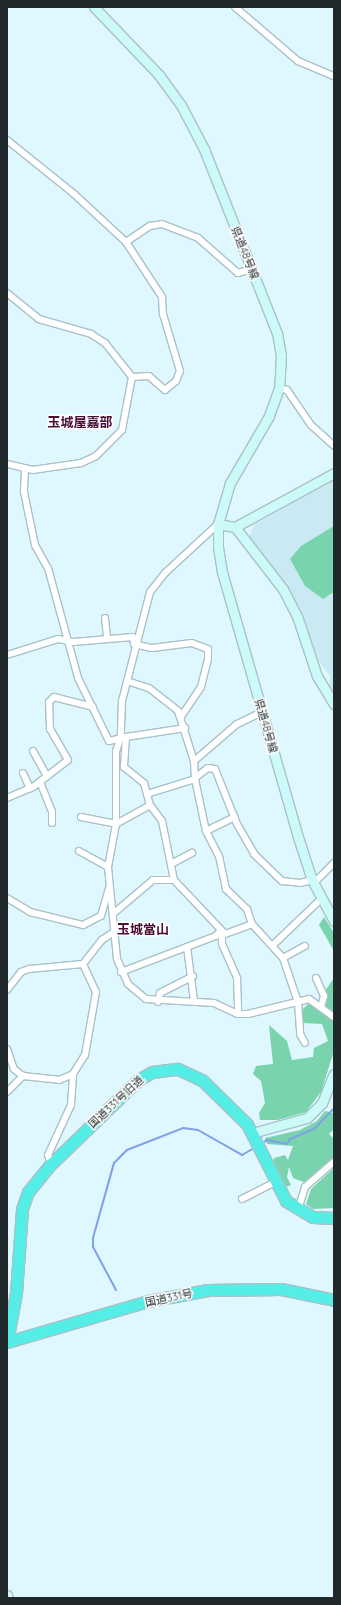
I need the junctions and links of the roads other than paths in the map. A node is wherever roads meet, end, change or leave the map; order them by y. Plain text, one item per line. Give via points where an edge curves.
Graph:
1 (94, 7) edge
2 (235, 7) edge
3 (334, 76) edge
4 (7, 140) edge
5 (126, 242) junction
6 (252, 269) junction
7 (7, 293) edge
8 (132, 377) junction
9 (279, 388) junction
10 (334, 446) edge
11 (7, 464) edge
12 (25, 470) junction
13 (334, 473) edge
14 (218, 524) junction
15 (236, 527) junction
16 (105, 618) dead end
17 (107, 637) junction
18 (65, 640) junction
19 (137, 644) junction
20 (7, 655) edge
21 (127, 681) junction
22 (334, 704) edge
23 (93, 707) junction
24 (262, 712) junction
25 (181, 717) junction
26 (185, 728) junction
27 (123, 736) junction
28 (33, 751) dead end
29 (194, 761) junction
30 (23, 773) dead end
31 (47, 776) junction
32 (195, 778) junction
33 (40, 782) junction
34 (30, 789) junction
35 (147, 794) junction
36 (7, 798) edge
37 (150, 805) junction
38 (81, 817) dead end
39 (235, 817) junction
40 (52, 823) dead end
41 (116, 824) junction
42 (206, 831) junction
43 (79, 851) dead end
44 (192, 853) dead end
45 (334, 863) edge
46 (171, 864) junction
47 (108, 867) junction
48 (174, 880) junction
49 (312, 880) junction
50 (110, 884) junction
51 (7, 898) edge
52 (321, 898) junction
53 (114, 913) junction
54 (334, 921) edge
55 (252, 924) junction
56 (221, 931) junction
57 (111, 934) junction
58 (273, 945) junction
59 (305, 946) dead end
60 (187, 947) junction
61 (283, 958) junction
62 (83, 964) junction
63 (120, 972) junction
64 (193, 976) junction
65 (316, 978) dead end
66 (7, 990) edge
67 (194, 1001) junction
68 (158, 1002) junction
69 (298, 1002) junction
70 (321, 1006) junction
71 (238, 1014) junction
72 (334, 1016) edge
73 (304, 1043) dead end
74 (7, 1049) edge
75 (73, 1074) junction
76 (334, 1074) edge
77 (23, 1076) junction
78 (7, 1092) edge
79 (256, 1142) junction
80 (334, 1162) edge
81 (50, 1164) junction
82 (274, 1183) junction
83 (242, 1199) dead end
84 (298, 1210) junction
85 (334, 1218) edge
86 (334, 1300) edge
87 (7, 1342) edge
88 (7, 1595) edge
89 (8, 1598) edge

1 - 6 main road, 県道48号線 via 159,75 181,106 204,149
2 - 3 street via 298,61
4 - 5 street via 74,193
5 - 6 street via 150,226 162,224 198,238 216,251 231,270 238,273
5 - 8 street via 162,297 163,314 180,371 176,381 165,390 149,376
6 - 9 main road, 県道48号線 via 279,342
7 - 8 street via 39,319 91,334 105,343
8 - 12 street via 122,430 96,456 66,465
9 - 10 street via 288,390 311,425
9 - 14 main road, 県道48号線 via 263,427 230,483
11 - 12 street
12 - 18 street via 24,492 35,544 48,568
13 - 15 main road
14 - 15 main road
14 - 19 street via 157,582 150,592
14 - 24 main road, 県道48号線 via 222,572
15 - 22 main road via 290,602 317,676
16 - 17 street
17 - 18 street
17 - 19 street via 133,637
18 - 20 street via 49,640
18 - 23 street
19 - 21 street
19 - 25 street via 152,648 192,643 208,649 201,687
21 - 25 street via 165,697
21 - 27 street via 120,714
23 - 27 street via 109,741
23 - 31 street via 54,697 49,702 50,729 68,760
24 - 29 street via 237,724
24 - 49 main road, 県道48号線
25 - 26 street
26 - 27 street
26 - 29 street
27 - 35 street via 124,768 144,783
27 - 41 street via 116,751
28 - 31 street
29 - 32 street
30 - 34 street
31 - 33 street
32 - 35 street
32 - 39 street via 208,768 215,769
32 - 42 street
33 - 34 street
33 - 40 street via 52,811
34 - 36 street
35 - 37 street
37 - 41 street
37 - 46 street via 162,821
38 - 41 street
39 - 42 street
39 - 49 street via 254,854 272,874 291,883
41 - 47 street
42 - 55 street via 219,856 226,889 247,909
43 - 47 street
44 - 46 street
45 - 49 street via 323,875
46 - 48 street
47 - 50 street
48 - 53 street via 153,880
48 - 56 street
49 - 52 main road, 県道48号線
50 - 51 street via 101,916 83,925 30,912
50 - 53 street
52 - 54 main road, 県道48号線
52 - 58 street
53 - 57 street
55 - 56 street via 225,934
55 - 58 street
56 - 60 street via 216,936
56 - 71 street via 222,944 237,978
57 - 62 street via 102,940
57 - 63 street
58 - 61 street
59 - 61 street
60 - 63 street
60 - 64 street
61 - 69 street
62 - 66 street via 29,968 21,972
62 - 75 street via 96,992 85,1055
63 - 68 street via 136,992
64 - 67 street
64 - 68 street via 160,994
65 - 70 street via 324,996
67 - 68 street
67 - 71 street via 214,1003
69 - 70 street via 309,999
69 - 71 street
69 - 73 street via 300,1034
70 - 72 street
74 - 77 street via 14,1070
75 - 77 street via 59,1080
75 - 81 street via 71,1106 48,1155
76 - 79 main road via 328,1091 313,1114
77 - 78 street
79 - 81 highway, 国道331号旧道 via 240,1114 202,1080 188,1072 167,1069 138,1080
79 - 82 highway, 国道331号旧道
80 - 84 street via 305,1187
81 - 87 highway, 国道331号旧道 via 33,1184 22,1209 16,1293
82 - 83 street
82 - 84 highway, 国道331号旧道 via 286,1202
84 - 85 highway, 国道331号旧道 via 313,1217
86 - 87 highway, 国道331号 via 281,1289 208,1290 148,1301
88 - 89 main road

